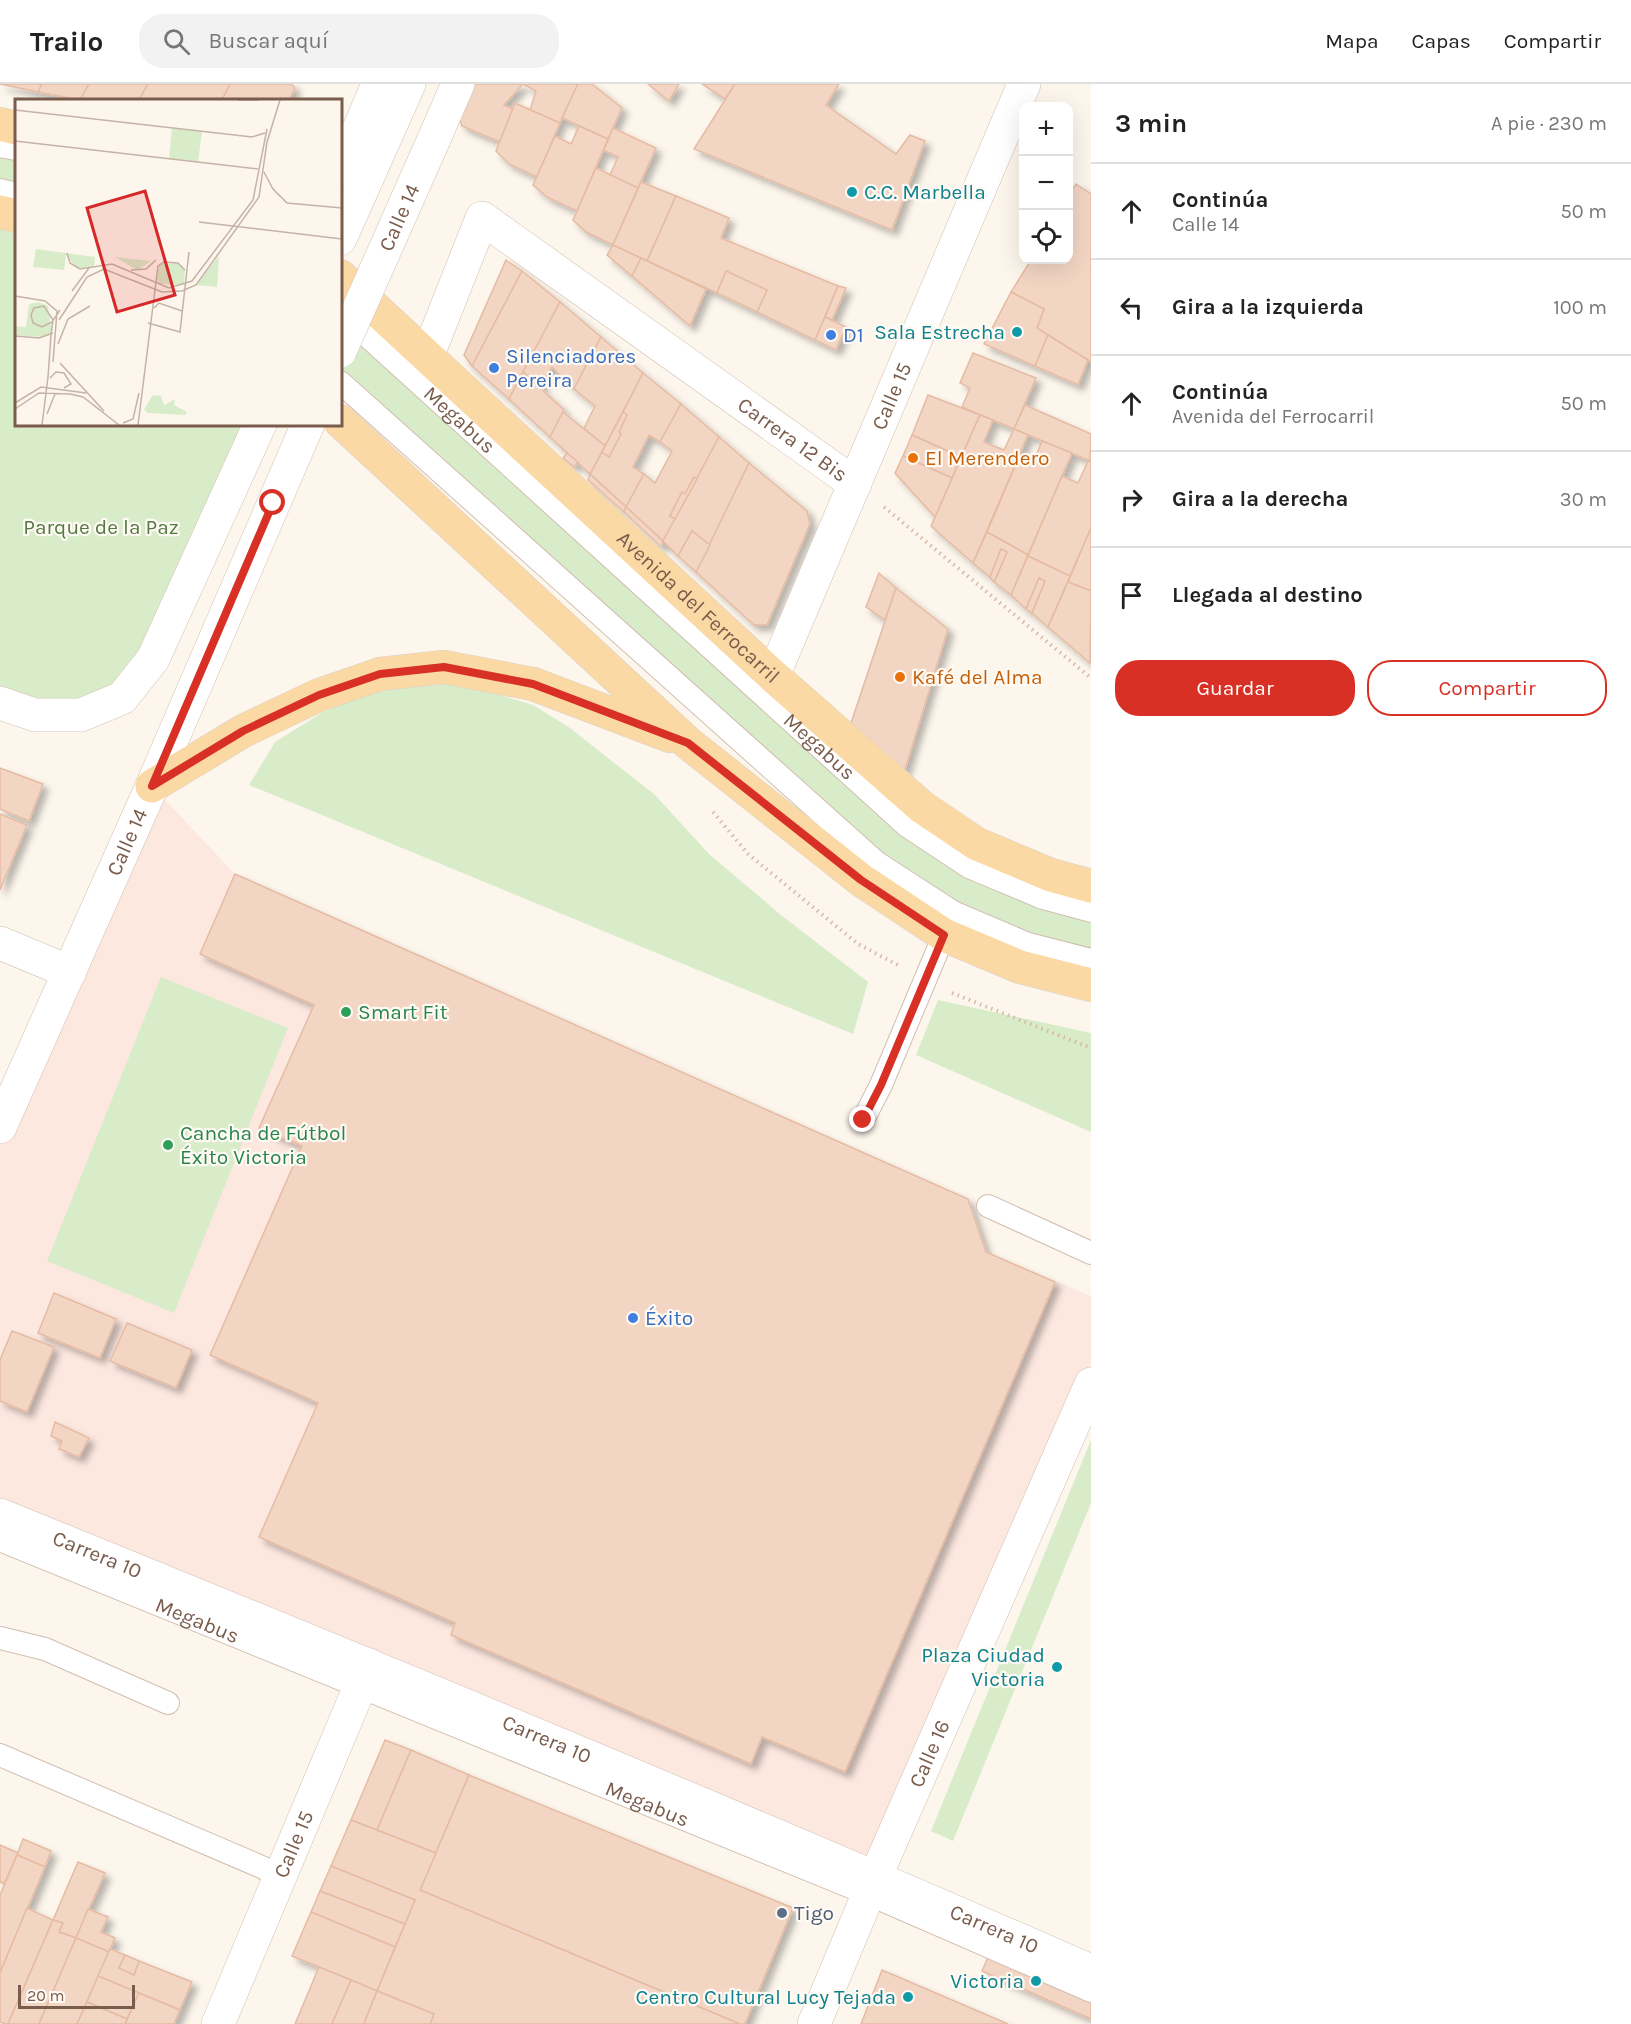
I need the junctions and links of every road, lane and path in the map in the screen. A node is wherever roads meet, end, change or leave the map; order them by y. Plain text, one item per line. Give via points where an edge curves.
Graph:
1 (378, 84) edge
2 (409, 84) edge
3 (458, 84) edge
4 (1024, 84) edge
5 (0, 124) edge
6 (15, 128) edge
7 (0, 146) edge
8 (15, 149) edge
9 (342, 169) edge
10 (0, 190) edge
11 (15, 194) edge
12 (0, 212) edge
13 (15, 216) edge
14 (342, 234) edge
15 (342, 278) edge
16 (342, 313) edge
17 (342, 346) edge
18 (427, 357) junction
19 (342, 384) edge
20 (342, 423) edge
21 (259, 426) edge
22 (307, 426) edge
23 (855, 484) junction
24 (773, 676) junction
25 (1091, 678) edge
26 (0, 702) edge
27 (688, 743) junction
28 (152, 786) junction
29 (1091, 886) edge
30 (1091, 911) edge
31 (944, 935) junction
32 (0, 943) edge
33 (1091, 960) edge
34 (70, 972) junction
35 (1091, 985) edge
36 (863, 1120) dead end
37 (0, 1127) edge
38 (988, 1206) dead end
39 (1091, 1253) edge
40 (1091, 1384) edge
41 (0, 1515) edge
42 (0, 1540) edge
43 (0, 1638) edge
44 (364, 1676) junction
45 (168, 1703) dead end
46 (0, 1755) edge
47 (280, 1879) junction
48 (872, 1885) junction
49 (1091, 1971) edge
50 (1091, 1991) edge
51 (218, 2024) edge
52 (814, 2024) edge

1 - 9 street
2 - 14 street
3 - 17 street, Calle 14, bridge
4 - 23 street, Calle 15
5 - 6 main road
7 - 8 lane
10 - 11 lane
12 - 13 main road
15 - 18 main road, Avenida del Ferrocarril
16 - 30 lane, Megabus via 907,826 969,867 1043,898
18 - 23 street, Carrera 12 Bis via 482,218
18 - 24 main road, Avenida del Ferrocarril
19 - 33 lane via 876,862 952,912 1028,944
20 - 27 main road
21 - 26 street via 153,659 122,698 81,715 35,715
22 - 28 street, Calle 14
23 - 24 street, Calle 15
23 - 25 path, Carrera 12 Bis
24 - 29 main road, Avenida del Ferrocarril via 922,807 968,838 1051,875
27 - 28 main road via 533,684 444,667 380,674 319,695 243,731
27 - 31 main road via 861,880
28 - 34 street, Calle 14
31 - 35 main road via 1020,967
31 - 36 lane
32 - 34 street
34 - 37 street, Calle 14
38 - 39 lane
40 - 48 street, Calle 16
41 - 44 street, Carrera 10
42 - 44 lane, Megabus
43 - 45 lane via 45,1649
44 - 47 street, Calle 15
44 - 48 street, Carrera 10
46 - 47 lane via 264,1868
47 - 51 street, Calle 15
48 - 49 street, Carrera 10
48 - 50 lane
48 - 52 street, Calle 16

